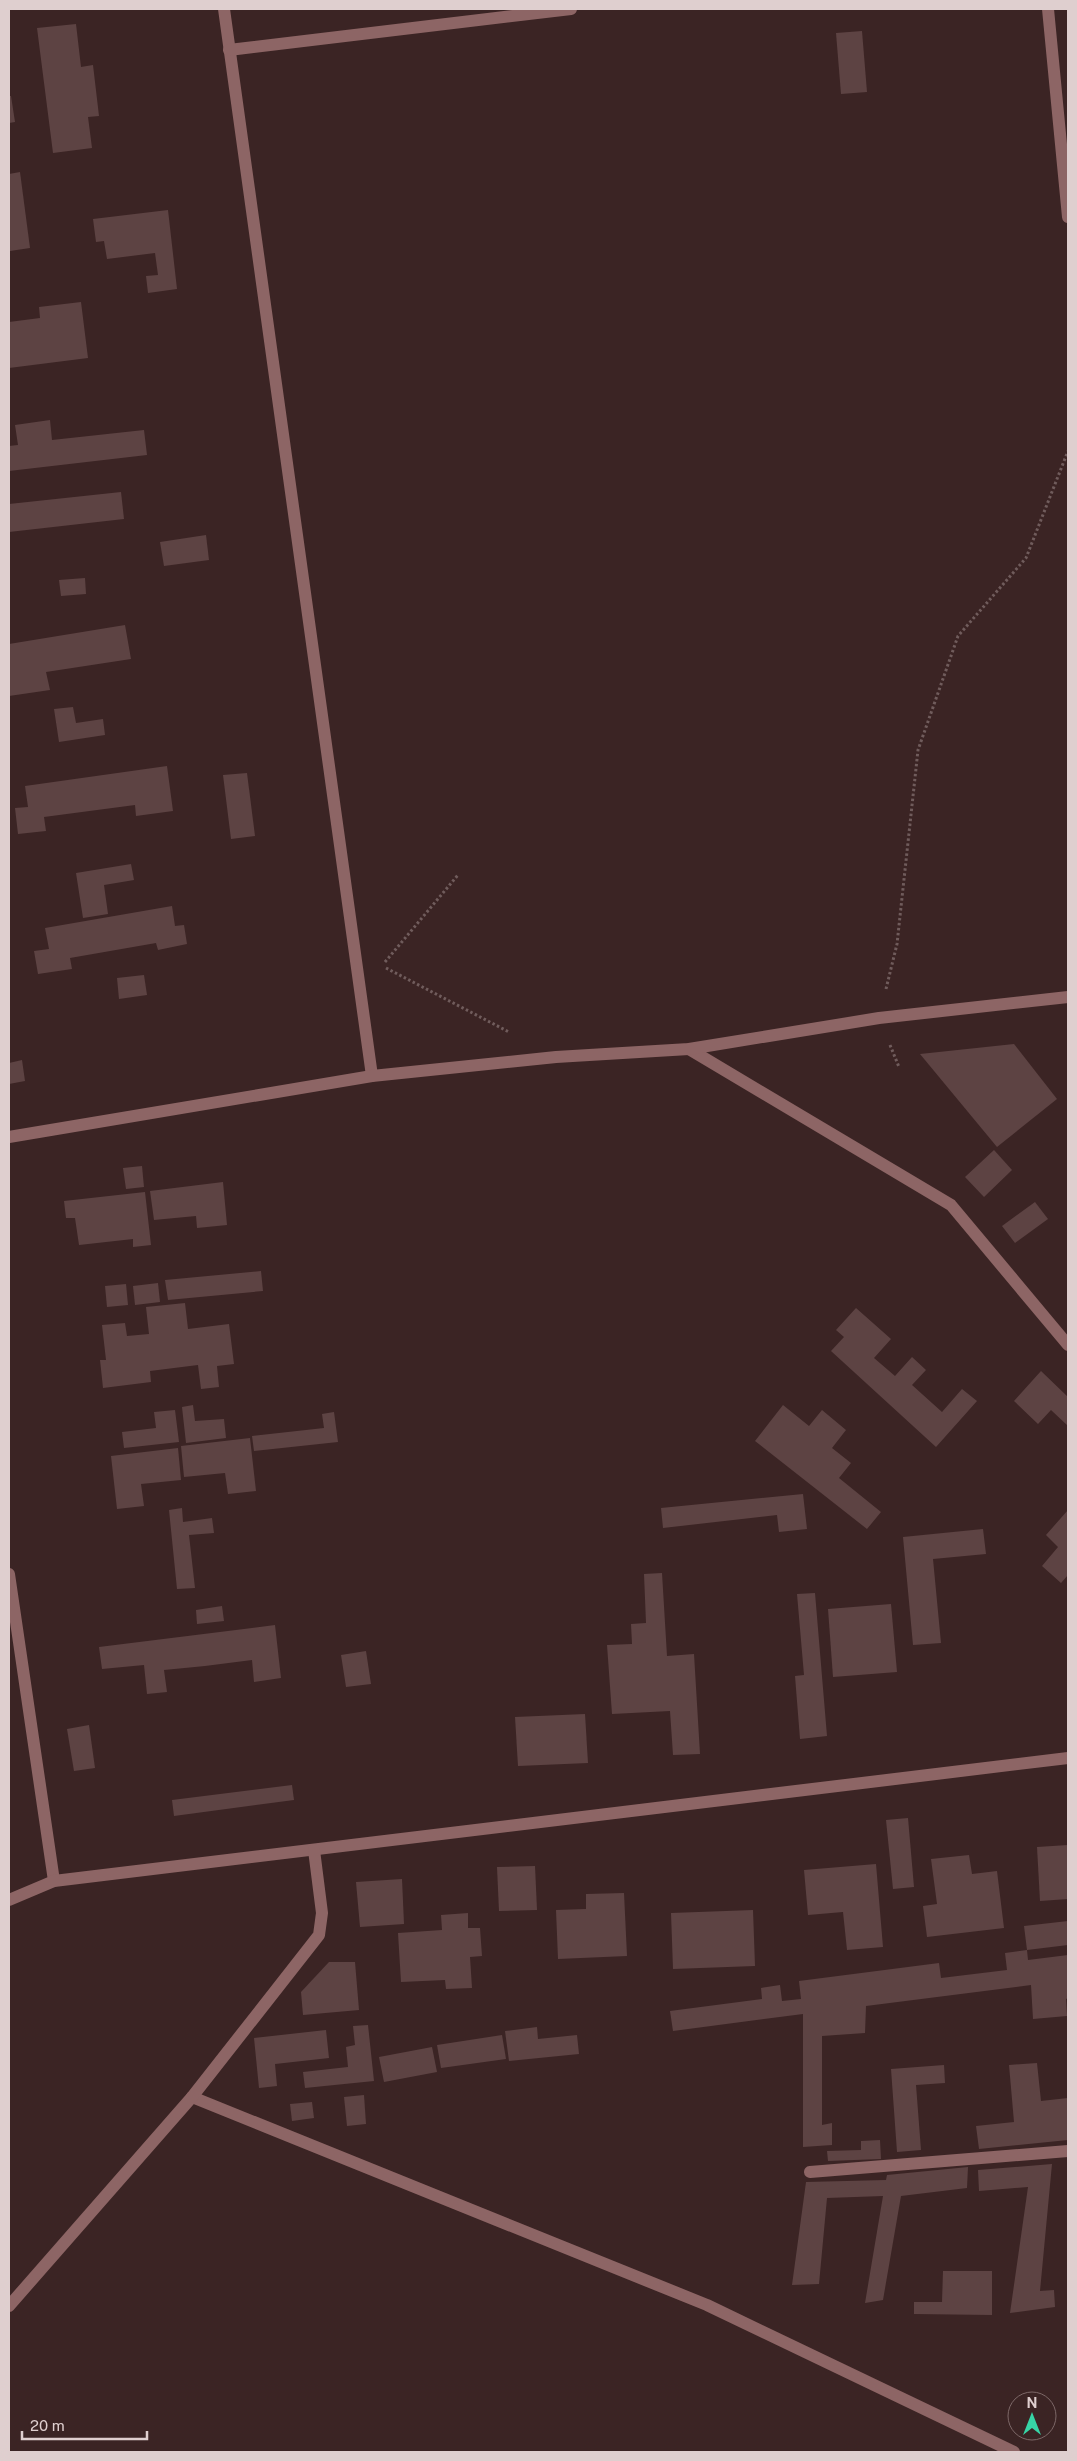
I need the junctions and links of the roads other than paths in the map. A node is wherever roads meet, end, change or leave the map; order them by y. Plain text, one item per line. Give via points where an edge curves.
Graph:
1 (224, 9) edge
2 (572, 9) edge
3 (1048, 9) edge
4 (229, 50) junction
5 (1068, 217) edge
6 (1068, 997) edge
7 (689, 1049) junction
8 (372, 1076) junction
9 (9, 1138) edge
10 (1068, 1345) edge
11 (9, 1574) edge
12 (1068, 1758) edge
13 (314, 1850) junction
14 (54, 1881) junction
15 (9, 1900) edge
16 (192, 2097) junction
17 (1068, 2151) edge
18 (810, 2172) dead end
19 (9, 2306) edge
20 (1014, 2452) edge

1 - 4 street
2 - 4 street
3 - 5 street
4 - 8 street
6 - 7 street via 879,1018
7 - 8 street via 556,1057
7 - 10 street via 952,1205
8 - 9 street
11 - 14 street
12 - 13 street
13 - 14 street
13 - 16 street via 322,1913 319,1935
14 - 15 street
16 - 19 street
16 - 20 street via 707,2305
17 - 18 street

